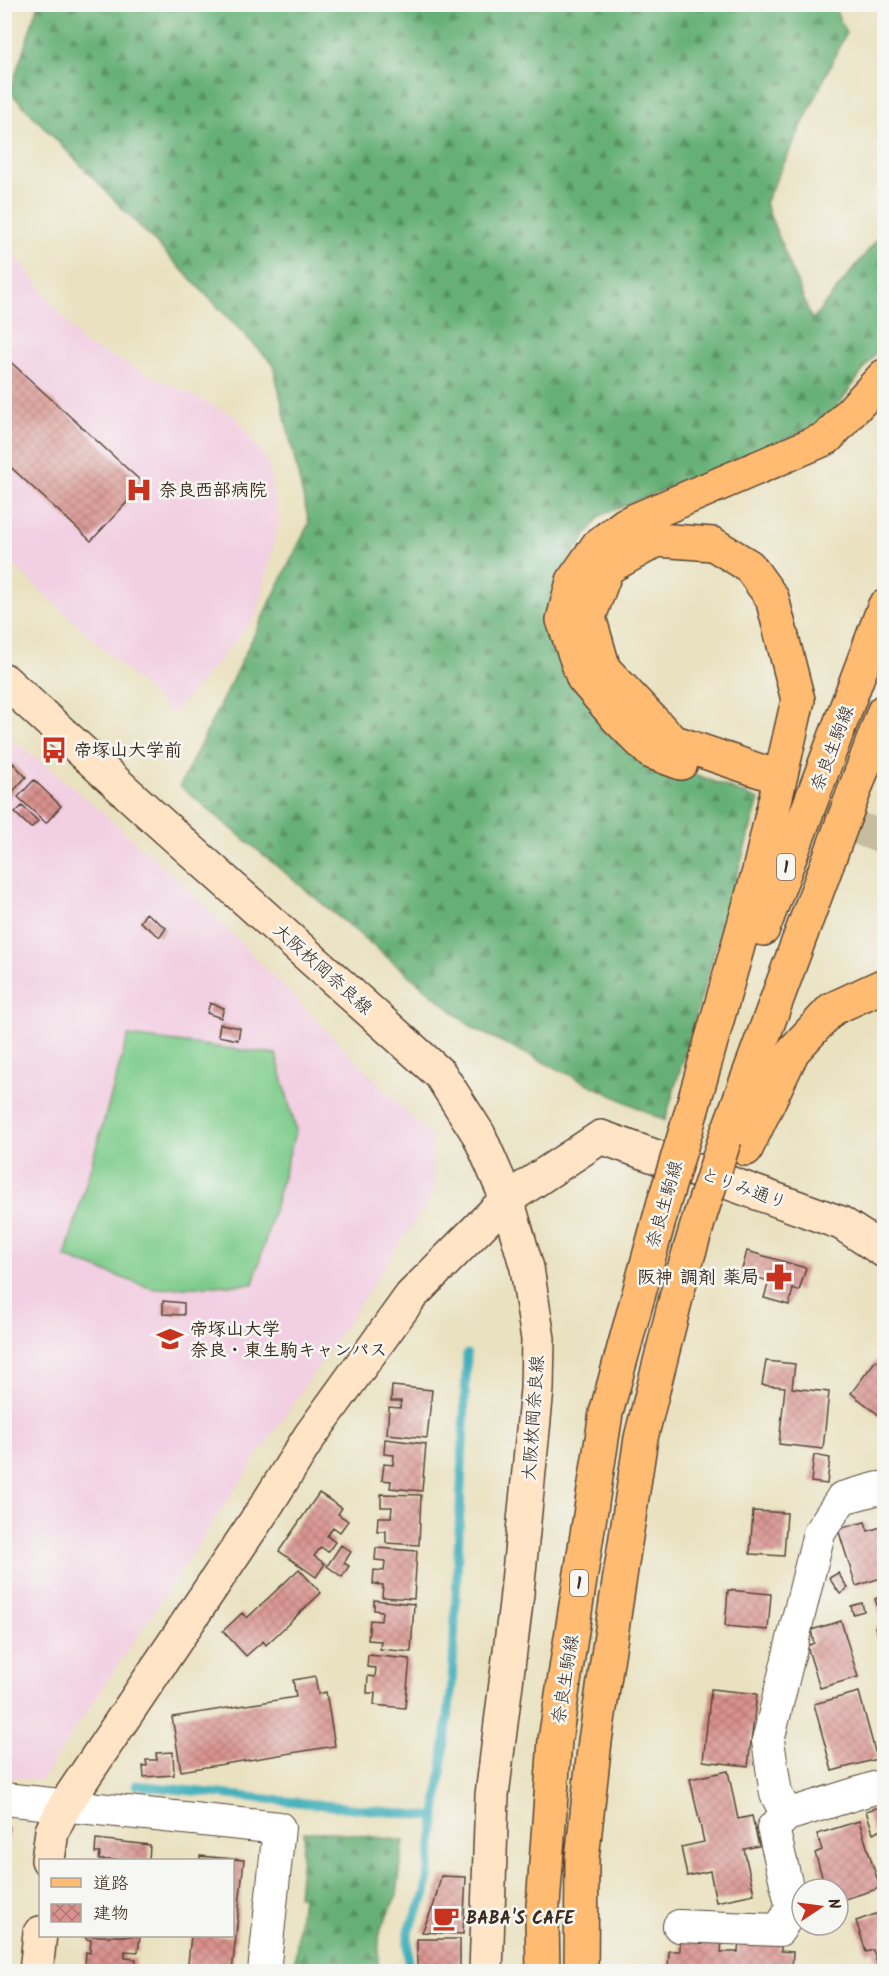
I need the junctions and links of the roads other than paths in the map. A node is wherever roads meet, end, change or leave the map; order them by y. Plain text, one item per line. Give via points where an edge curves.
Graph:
1 (885, 376) edge
2 (885, 607) edge
3 (4, 680) edge
4 (885, 711) edge
5 (885, 985) edge
6 (687, 1127) junction
7 (735, 1144) junction
8 (507, 1199) junction
9 (885, 1251) edge
10 (885, 1491) edge
11 (885, 1785) edge
12 (4, 1799) edge
13 (65, 1806) junction
14 (787, 1815) junction
15 (48, 1859) edge
16 (679, 1926) dead end
17 (40, 1937) edge
18 (36, 1971) edge
19 (264, 1971) edge
20 (486, 1971) edge
21 (543, 1971) edge
22 (581, 1971) edge

1 - 6 main road via 827,438 626,524 598,544 573,581 563,620 583,678 651,752 764,783 672,741 604,669 589,617 608,568 657,540 712,544 749,566 772,598 798,700 759,871
2 - 6 main road, 奈良生駒線 / 1
3 - 8 main road, 大阪枚岡奈良線 via 440,1074 479,1135
4 - 7 main road, 奈良生駒線 / 1
5 - 7 main road via 832,1009 793,1051
6 - 21 main road, 奈良生駒線 / 1, bridge via 606,1413 555,1740 542,1919
7 - 22 main road, 奈良生駒線 / 1, bridge via 710,1219 679,1286 641,1438 582,1859
8 - 9 main road, とりみ通り via 601,1137 841,1223
8 - 13 main road via 411,1296 349,1380
8 - 20 main road, 大阪枚岡奈良線 via 527,1268 538,1338 537,1389 492,1795
10 - 14 street via 879,1488 842,1498 819,1533 768,1741 776,1794
11 - 14 street
12 - 13 street
13 - 15 main road via 52,1831
13 - 19 street via 279,1828
14 - 16 street via 773,1828 792,1908 779,1930
17 - 18 main road

